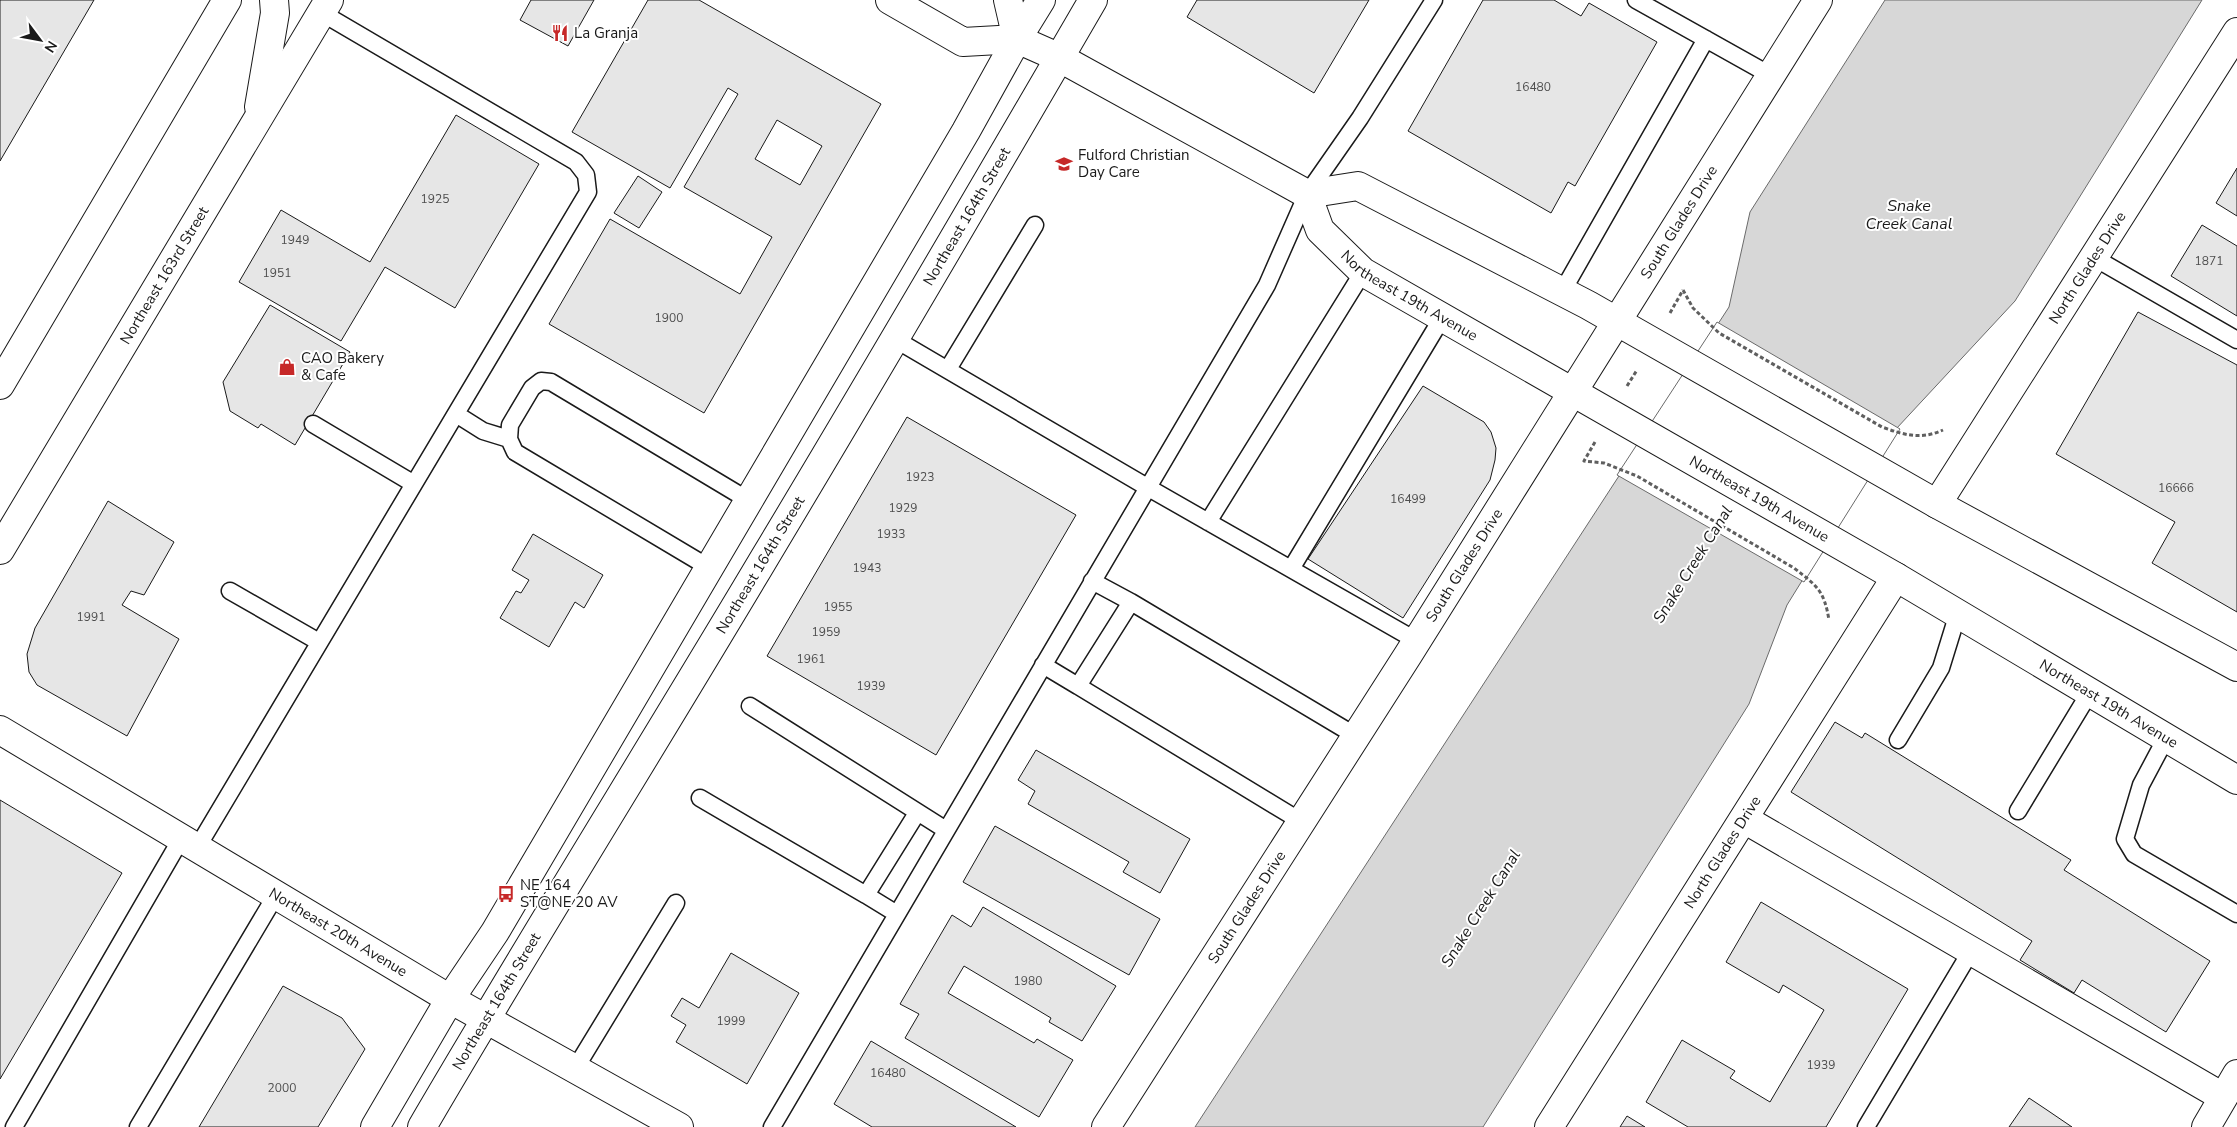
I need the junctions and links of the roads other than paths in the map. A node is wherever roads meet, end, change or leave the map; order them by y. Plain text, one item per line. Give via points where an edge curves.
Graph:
1 (227, 0) edge
2 (274, 0) edge
3 (890, 0) edge
4 (1008, 0) edge
5 (1041, 0) edge
6 (1094, 0) edge
7 (1434, 0) edge
8 (1636, 0) edge
9 (1818, 0) edge
10 (326, 7) edge
11 (2237, 32) edge
12 (1016, 39) junction
13 (1706, 39) junction
14 (1060, 58) junction
15 (1770, 76) junction
16 (256, 123) junction
17 (1307, 194) junction
18 (1035, 225) dead end
19 (2093, 257) junction
20 (1363, 272) junction
21 (1562, 292) junction
22 (857, 316) junction
23 (1442, 318) junction
24 (1615, 321) junction
25 (893, 338) junction
26 (2237, 340) edge
27 (948, 370) junction
28 (0, 386) edge
29 (1572, 392) junction
30 (456, 414) junction
31 (313, 424) dead end
32 (509, 439) junction
33 (414, 484) junction
34 (1147, 487) junction
35 (748, 500) junction
36 (1937, 504) junction
37 (1208, 522) junction
38 (0, 550) edge
39 (708, 567) junction
40 (1290, 569) junction
41 (1896, 577) junction
42 (1092, 581) junction
43 (230, 591) dead end
44 (1131, 602) junction
45 (1958, 613) junction
46 (1417, 641) junction
47 (320, 642) junction
48 (1043, 665) junction
49 (2237, 667) edge
50 (1078, 686) junction
51 (2090, 692) junction
52 (750, 706) dead end
53 (0, 730) edge
54 (1356, 736) junction
55 (2166, 738) junction
56 (1898, 740) dead end
57 (2237, 780) edge
58 (700, 798) dead end
59 (2018, 811) dead end
60 (917, 813) junction
61 (1744, 818) junction
62 (1302, 822) junction
63 (946, 830) junction
64 (189, 844) junction
65 (866, 895) junction
66 (276, 896) junction
67 (676, 903) dead end
68 (897, 914) junction
69 (2237, 914) edge
70 (1971, 951) junction
71 (450, 1000) junction
72 (485, 1019) junction
73 (575, 1069) junction
74 (2237, 1074) edge
75 (2230, 1101) edge
76 (14, 1127) edge
77 (138, 1127) edge
78 (375, 1127) edge
79 (422, 1127) edge
80 (679, 1127) edge
81 (772, 1127) edge
82 (1106, 1127) edge
83 (1548, 1127) edge
84 (1866, 1127) edge
85 (2206, 1127) edge

1 - 28 street
2 - 16 street via 275,13
3 - 12 street via 963,42
4 - 12 street
5 - 12 street
6 - 14 street, Northeast 164th Street
7 - 17 lane via 1360,118
8 - 13 lane
9 - 15 street, South Glades Drive
10 - 16 street, Northeast 163rd Street
10 - 30 lane via 576,162 586,175 588,192
11 - 19 street, North Glades Drive
12 - 14 street
12 - 22 street
13 - 15 lane
13 - 21 lane
14 - 17 street
14 - 25 street, Northeast 164th Street
15 - 24 street, South Glades Drive
16 - 38 street, Northeast 163rd Street
17 - 20 street, Northeast 19th Avenue via 1320,230
17 - 21 street via 1358,186
17 - 34 lane via 1267,285
18 - 27 lane
19 - 26 lane
19 - 36 street, North Glades Drive
20 - 23 street, Northeast 19th Avenue
20 - 37 lane
21 - 24 street
22 - 25 street
22 - 35 street
23 - 29 street, Northeast 19th Avenue
23 - 40 lane
24 - 29 street, South Glades Drive
24 - 36 street
25 - 27 lane
25 - 72 street, Northeast 164th Street via 766,555
27 - 34 lane
29 - 41 street, Northeast 19th Avenue
29 - 46 street, South Glades Drive
30 - 32 lane via 483,431
30 - 33 lane
31 - 33 lane
32 - 35 lane via 510,425 532,388 541,381 552,382
32 - 39 lane via 515,452
33 - 47 lane
34 - 37 lane
34 - 42 lane
35 - 39 street
36 - 49 street
37 - 40 lane
39 - 71 street via 495,932
40 - 46 lane
41 - 45 street, Northeast 19th Avenue
41 - 61 street, North Glades Drive
42 - 44 lane
42 - 48 lane
43 - 47 lane
44 - 50 lane
44 - 54 lane
45 - 51 street, Northeast 19th Avenue
45 - 56 lane via 1941,668
46 - 54 street, South Glades Drive
47 - 64 lane
48 - 50 lane
48 - 63 lane
50 - 62 lane
51 - 55 street, Northeast 19th Avenue
51 - 59 lane
52 - 60 lane
53 - 64 street, Northeast 20th Avenue
54 - 62 street, South Glades Drive
55 - 57 street, Northeast 19th Avenue
55 - 69 lane via 2141,785 2125,840 2134,854
58 - 65 lane
60 - 63 lane
60 - 65 lane
61 - 70 street
61 - 83 street, North Glades Drive
62 - 82 street, South Glades Drive
63 - 68 lane
64 - 66 street, Northeast 20th Avenue
64 - 76 lane
65 - 68 lane
66 - 71 street, Northeast 20th Avenue
66 - 77 lane
67 - 73 lane
68 - 81 lane
70 - 75 street
70 - 84 lane
71 - 72 street, Northeast 20th Avenue
71 - 78 street
72 - 73 street, Northeast 20th Avenue
72 - 79 street, Northeast 164th Street
73 - 80 street, Northeast 20th Avenue
74 - 75 street
75 - 85 street

